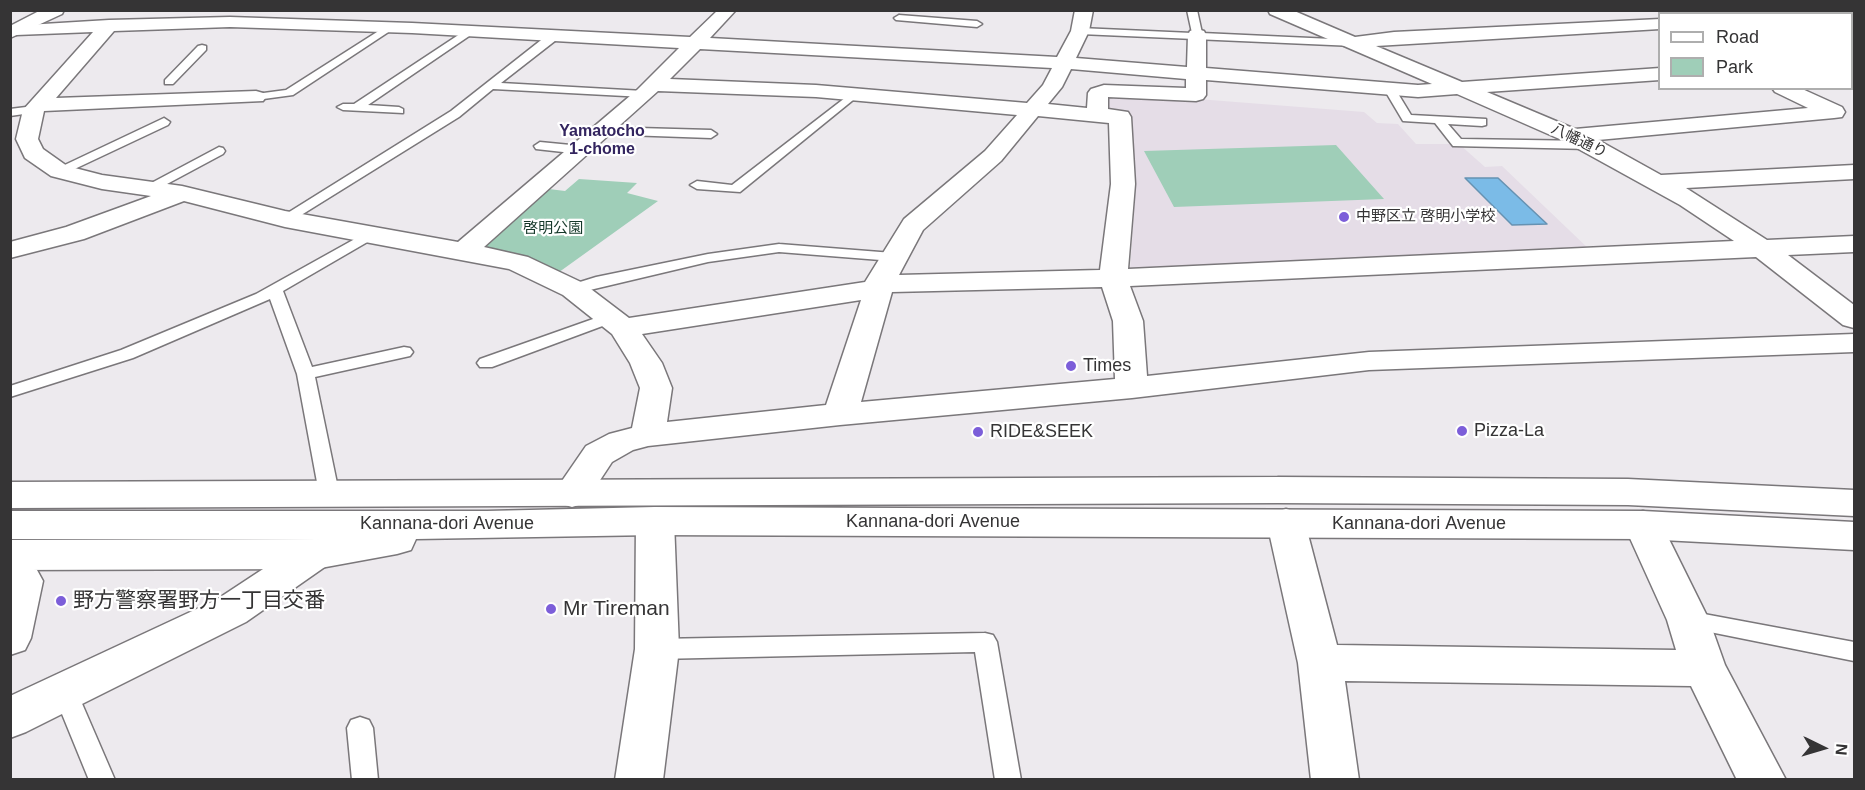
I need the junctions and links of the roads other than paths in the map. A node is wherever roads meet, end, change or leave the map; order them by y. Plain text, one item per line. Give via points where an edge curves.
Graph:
1 (56, 10) edge
2 (437, 10) edge
3 (728, 10) edge
4 (1084, 10) edge
5 (1192, 10) edge
6 (1276, 10) edge
7 (1602, 10) edge
8 (1520, 15) dead end
9 (899, 18) dead end
10 (240, 19) edge
11 (576, 21) dead end
12 (977, 23) dead end
13 (109, 25) junction
14 (1650, 26) edge
15 (17, 27) edge
16 (391, 27) junction
17 (412, 28) junction
18 (1547, 30) junction
19 (1080, 31) junction
20 (470, 32) junction
21 (556, 35) junction
22 (1197, 35) junction
23 (697, 43) junction
24 (1354, 43) junction
25 (202, 48) joint
26 (1065, 63) junction
27 (1197, 73) junction
28 (1658, 74) edge
29 (169, 82) dead end
30 (492, 86) junction
31 (1458, 87) junction
32 (649, 89) junction
33 (1390, 89) junction
34 (1786, 90) edge
35 (854, 94) junction
36 (256, 97) joint
37 (37, 107) junction
38 (343, 107) dead end
39 (356, 108) junction
40 (1033, 110) junction
41 (399, 111) dead end
42 (10, 113) edge
43 (1097, 115) junction
44 (1844, 117) edge
45 (1439, 120) junction
46 (164, 122) dead end
47 (1482, 122) dead end
48 (602, 131) junction
49 (711, 134) dead end
50 (1581, 141) junction
51 (540, 146) dead end
52 (581, 150) junction
53 (219, 151) dead end
54 (59, 171) junction
55 (1854, 172) edge
56 (1659, 182) junction
57 (697, 185) dead end
58 (149, 188) junction
59 (182, 193) junction
60 (285, 219) junction
61 (371, 234) junction
62 (1854, 244) edge
63 (1763, 249) junction
64 (10, 250) edge
65 (464, 251) junction
66 (893, 257) junction
67 (1113, 278) junction
68 (880, 286) junction
69 (573, 289) junction
70 (275, 291) junction
71 (1854, 319) edge
72 (616, 323) junction
73 (1854, 343) edge
74 (405, 352) dead end
75 (486, 363) dead end
76 (306, 374) junction
77 (1132, 388) junction
78 (10, 393) edge
79 (840, 414) junction
80 (648, 435) junction
81 (10, 472) edge
82 (319, 494) junction
83 (572, 494) junction
84 (10, 495) edge
85 (1854, 503) edge
86 (656, 521) junction
87 (1287, 523) junction
88 (10, 525) edge
89 (487, 525) junction
90 (1643, 525) junction
91 (1854, 536) edge
92 (315, 554) junction
93 (17, 568) edge
94 (1688, 620) junction
95 (10, 638) edge
96 (657, 649) junction
97 (1854, 652) edge
98 (1320, 663) junction
99 (1704, 668) junction
100 (65, 692) junction
101 (10, 718) edge
102 (360, 728) dead end
103 (102, 780) edge
104 (365, 780) edge
105 (639, 780) edge
106 (1008, 780) edge
107 (1335, 780) edge
108 (1762, 780) edge

1 - 15 street
2 - 17 street
3 - 23 street
4 - 19 street
5 - 22 lane
6 - 24 street, 八幡通り
7 - 14 street
8 - 18 street
9 - 12 lane
10 - 13 street
10 - 16 street
10 - 25 street
11 - 21 street
13 - 15 street
13 - 37 street
14 - 18 street
16 - 17 street
16 - 36 lane via 289,93
17 - 20 street
18 - 24 street
19 - 22 lane
19 - 26 street
20 - 21 street
20 - 39 lane
21 - 23 street
21 - 30 lane
22 - 24 lane
22 - 27 street
23 - 26 street
23 - 32 street
24 - 31 street, 八幡通り
25 - 29 lane
26 - 27 street
26 - 40 street
27 - 33 street
27 - 43 street via 1196,95 1104,91 1098,93
28 - 31 street
30 - 32 lane
30 - 60 lane via 455,114
31 - 33 street
31 - 50 street, 八幡通り
32 - 35 street
32 - 48 street
33 - 45 lane via 1407,118
34 - 44 street
35 - 40 street
35 - 57 lane via 735,189
36 - 37 street
37 - 42 lane
37 - 54 street via 27,139 33,153
38 - 39 lane
39 - 41 lane
40 - 43 street
40 - 66 street via 993,156 913,225
43 - 67 street via 1119,117 1123,184
44 - 50 street
45 - 47 lane
45 - 50 lane via 1457,143
46 - 54 lane
48 - 49 lane
48 - 52 street
50 - 56 street, 八幡通り
51 - 52 lane
52 - 65 street
53 - 58 lane
54 - 58 street
55 - 56 street
56 - 63 street, 八幡通り
58 - 59 street
59 - 60 street
59 - 64 street via 75,233
60 - 61 street
61 - 65 street
61 - 70 lane
62 - 63 street
63 - 67 street
63 - 71 street, 八幡通り
65 - 69 street via 518,263
66 - 68 street
66 - 69 lane via 779,248 708,258
67 - 68 street
67 - 77 street via 1128,321
68 - 72 street
68 - 79 street
69 - 72 street
70 - 76 lane
70 - 78 lane via 127,354
72 - 75 lane
72 - 80 street via 646,363 656,388
73 - 77 street via 1370,361
74 - 76 lane
76 - 82 lane
77 - 79 street
79 - 80 street
80 - 83 street via 621,442 599,454
81 - 82 street via 256,474
82 - 83 street, Kannana-dori Avenue
82 - 84 street, Kannana-dori Avenue
83 - 85 street, Kannana-dori Avenue via 1628,492
86 - 87 street, Kannana-dori Avenue
86 - 89 street, Kannana-dori Avenue
86 - 96 street
87 - 90 street, Kannana-dori Avenue
87 - 98 street
88 - 89 street, Kannana-dori Avenue
89 - 92 street
90 - 91 street, Kannana-dori Avenue
90 - 94 street
92 - 93 street
92 - 100 street via 231,611
93 - 95 street
94 - 97 lane
94 - 99 street
96 - 105 street
96 - 106 lane via 985,642
98 - 99 street
98 - 107 street
99 - 108 street
100 - 101 street
100 - 103 lane
102 - 104 lane

